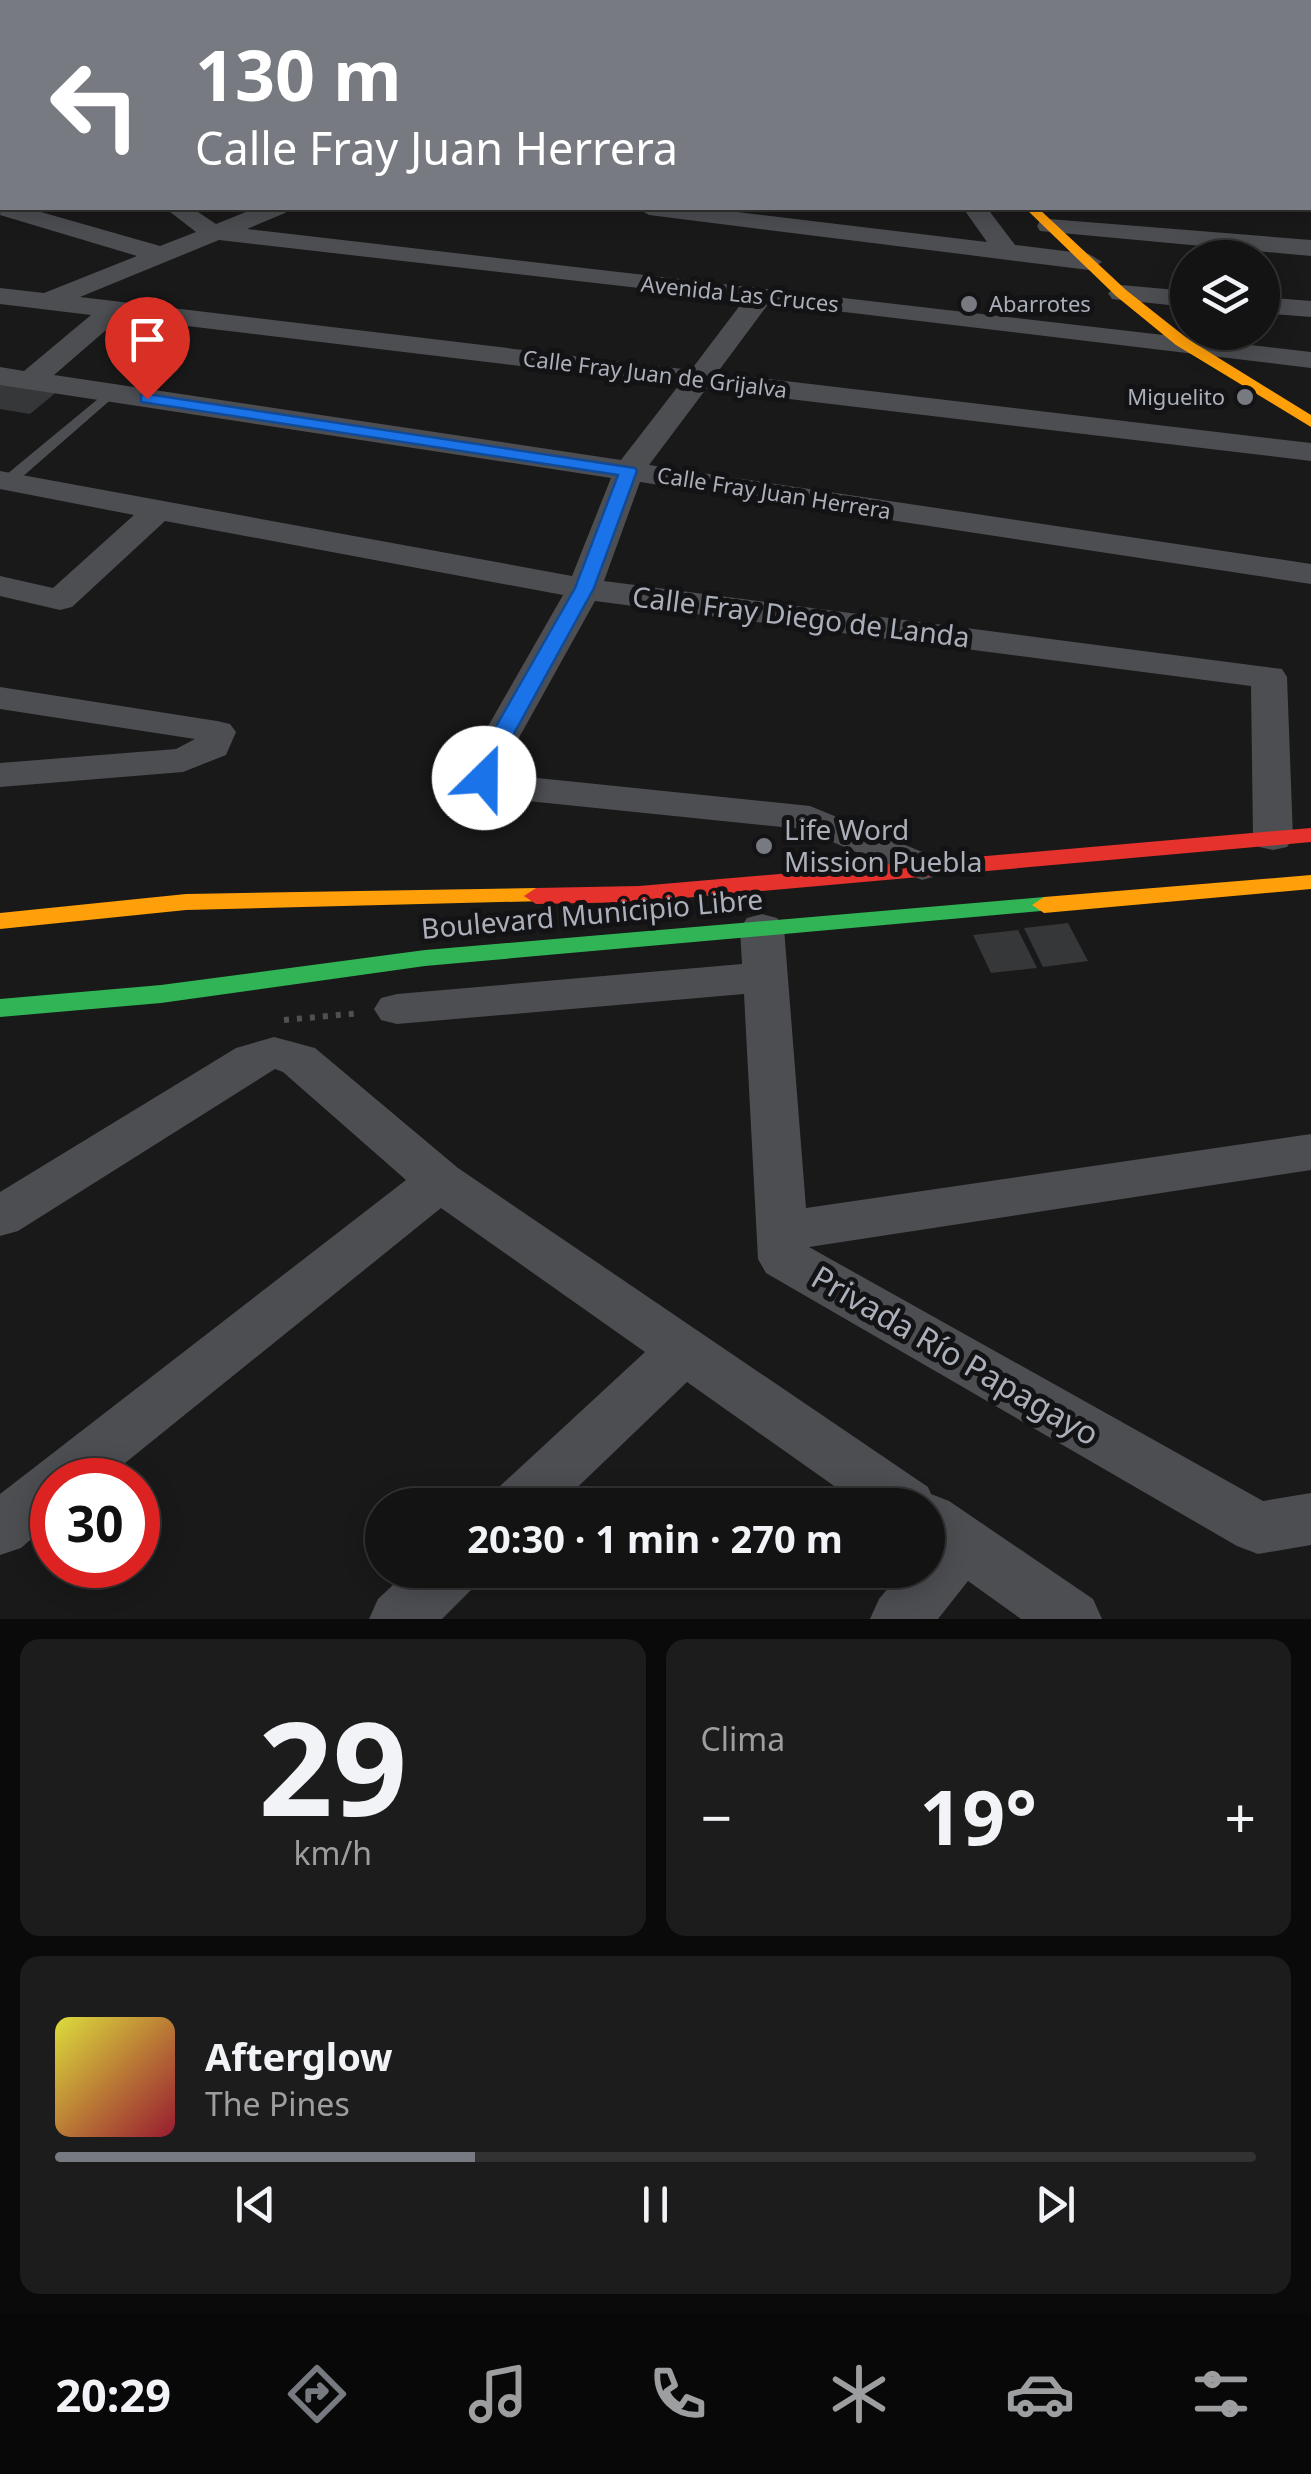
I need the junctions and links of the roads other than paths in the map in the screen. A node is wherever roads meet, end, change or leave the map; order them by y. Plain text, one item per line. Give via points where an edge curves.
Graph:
1 (12, 210) edge
2 (180, 210) edge
3 (271, 210) edge
4 (665, 210) edge
5 (976, 210) edge
6 (1150, 210) edge
7 (1040, 217) edge
8 (212, 232) junction
9 (1147, 234) junction
10 (1311, 248) edge
11 (1006, 252) junction
12 (158, 254) junction
13 (1089, 262) junction
14 (1120, 293) junction
15 (0, 296) edge
16 (760, 297) junction
17 (1170, 297) edge
18 (48, 302) junction
19 (1280, 305) edge
20 (1311, 308) edge
21 (112, 310) junction
22 (1170, 333) edge
23 (1170, 341) edge
24 (1195, 350) edge
25 (1239, 350) edge
26 (1311, 360) edge
27 (15, 378) edge
28 (696, 379) junction
29 (110, 393) junction
30 (1311, 422) edge
31 (1311, 452) edge
32 (628, 471) junction
33 (4, 481) edge
34 (156, 511) junction
35 (1311, 574) edge
36 (0, 586) edge
37 (584, 588) junction
38 (0, 698) edge
39 (0, 776) edge
40 (1311, 835) edge
41 (1272, 838) junction
42 (922, 868) junction
43 (1311, 882) edge
44 (0, 921) edge
45 (763, 953) junction
46 (0, 1008) edge
47 (397, 1009) dead end
48 (1311, 1152) edge
49 (440, 1181) junction
50 (0, 1217) edge
51 (782, 1232) junction
52 (684, 1350) junction
53 (90, 1458) edge
54 (538, 1488) edge
55 (883, 1488) edge
56 (30, 1505) edge
57 (1285, 1523) edge
58 (0, 1529) edge
59 (945, 1531) edge
60 (432, 1588) edge
61 (916, 1588) edge
62 (400, 1619) edge
63 (901, 1619) edge
64 (1071, 1619) edge

1 - 12 street
2 - 8 street, Avenida Las Cruces
3 - 8 street
4 - 11 street
5 - 11 street
6 - 9 street
7 - 9 street
7 - 13 main road
8 - 12 street
8 - 16 street, Avenida Las Cruces
9 - 10 street
11 - 13 street
12 - 18 street
13 - 14 main road
14 - 17 street
14 - 22 main road
15 - 18 street, Calle Fray Juan de Grijalva
16 - 23 street, Avenida Las Cruces
16 - 28 street
18 - 21 street, Calle Fray Juan de Grijalva
19 - 20 street
21 - 27 street
21 - 28 street, Calle Fray Juan de Grijalva
24 - 30 main road
25 - 26 street, Avenida Las Cruces
27 - 29 street, Calle Fray Juan Herrera
28 - 31 street, Calle Fray Juan de Grijalva
28 - 32 street
29 - 32 street, Calle Fray Juan Herrera
29 - 33 lane
32 - 35 street, Calle Fray Juan Herrera
32 - 37 street
33 - 34 street, Calle Fray Diego de Landa
34 - 36 street via 60,600
34 - 37 street, Calle Fray Diego de Landa
37 - 41 street, Calle Fray Diego de Landa via 1269,677
37 - 42 street via 482,770 484,778 498,786 810,818
38 - 39 street via 217,732 212,746 183,760
40 - 41 main road, Boulevard Municipio Libre
41 - 42 main road, Boulevard Municipio Libre
42 - 44 main road, Boulevard Municipio Libre via 639,894 186,902
43 - 45 main road, Boulevard Municipio Libre
45 - 46 main road, Boulevard Municipio Libre via 426,958
45 - 47 street
45 - 51 street, Privada Río Papagayo
48 - 51 street
49 - 50 street via 299,1060 274,1053 252,1060
49 - 52 street
49 - 53 street
51 - 57 street, Privada Río Papagayo via 784,1259
52 - 54 street
52 - 55 street
56 - 58 street
59 - 64 street
60 - 62 street
61 - 63 street

